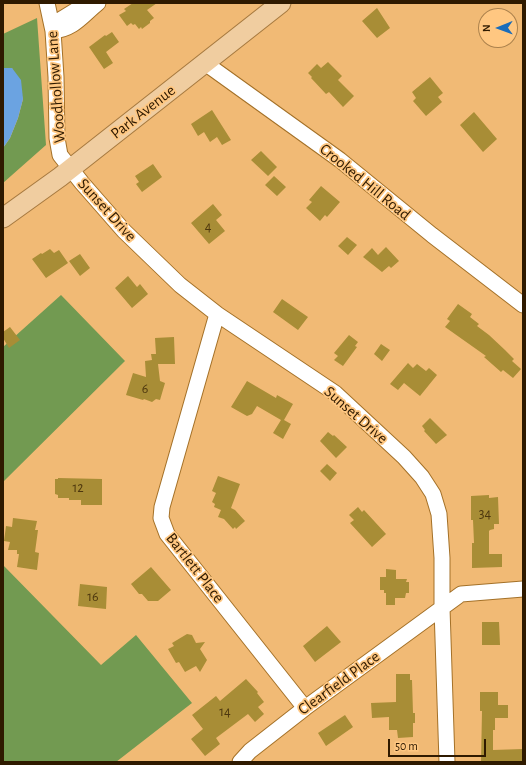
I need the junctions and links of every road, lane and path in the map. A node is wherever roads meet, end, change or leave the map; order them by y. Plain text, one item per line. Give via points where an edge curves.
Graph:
1 (47, 3) edge
2 (89, 3) edge
3 (98, 3) edge
4 (281, 3) edge
5 (52, 28) junction
6 (205, 63) junction
7 (71, 168) junction
8 (3, 218) edge
9 (523, 305) edge
10 (217, 314) junction
11 (523, 589) edge
12 (442, 608) junction
13 (305, 708) junction
14 (240, 762) edge
15 (447, 762) edge

1 - 5 street, Woodhollow Lane
2 - 5 street
3 - 5 street via 72,26 64,30
4 - 6 main road, Park Avenue
5 - 7 street, Woodhollow Lane via 57,138 60,155
6 - 7 main road, Park Avenue
6 - 9 street, Crooked Hill Road via 340,160
7 - 8 main road, Park Avenue
7 - 10 street, Sunset Drive via 124,231 180,285
10 - 12 street, Sunset Drive via 335,393 422,477 433,494 439,514
10 - 13 street, Bartlett Place via 161,518 167,534
11 - 12 street, Clearfield Place via 461,594
12 - 13 street, Clearfield Place
12 - 15 street, Sunset Drive
13 - 14 street, Clearfield Place via 250,750

